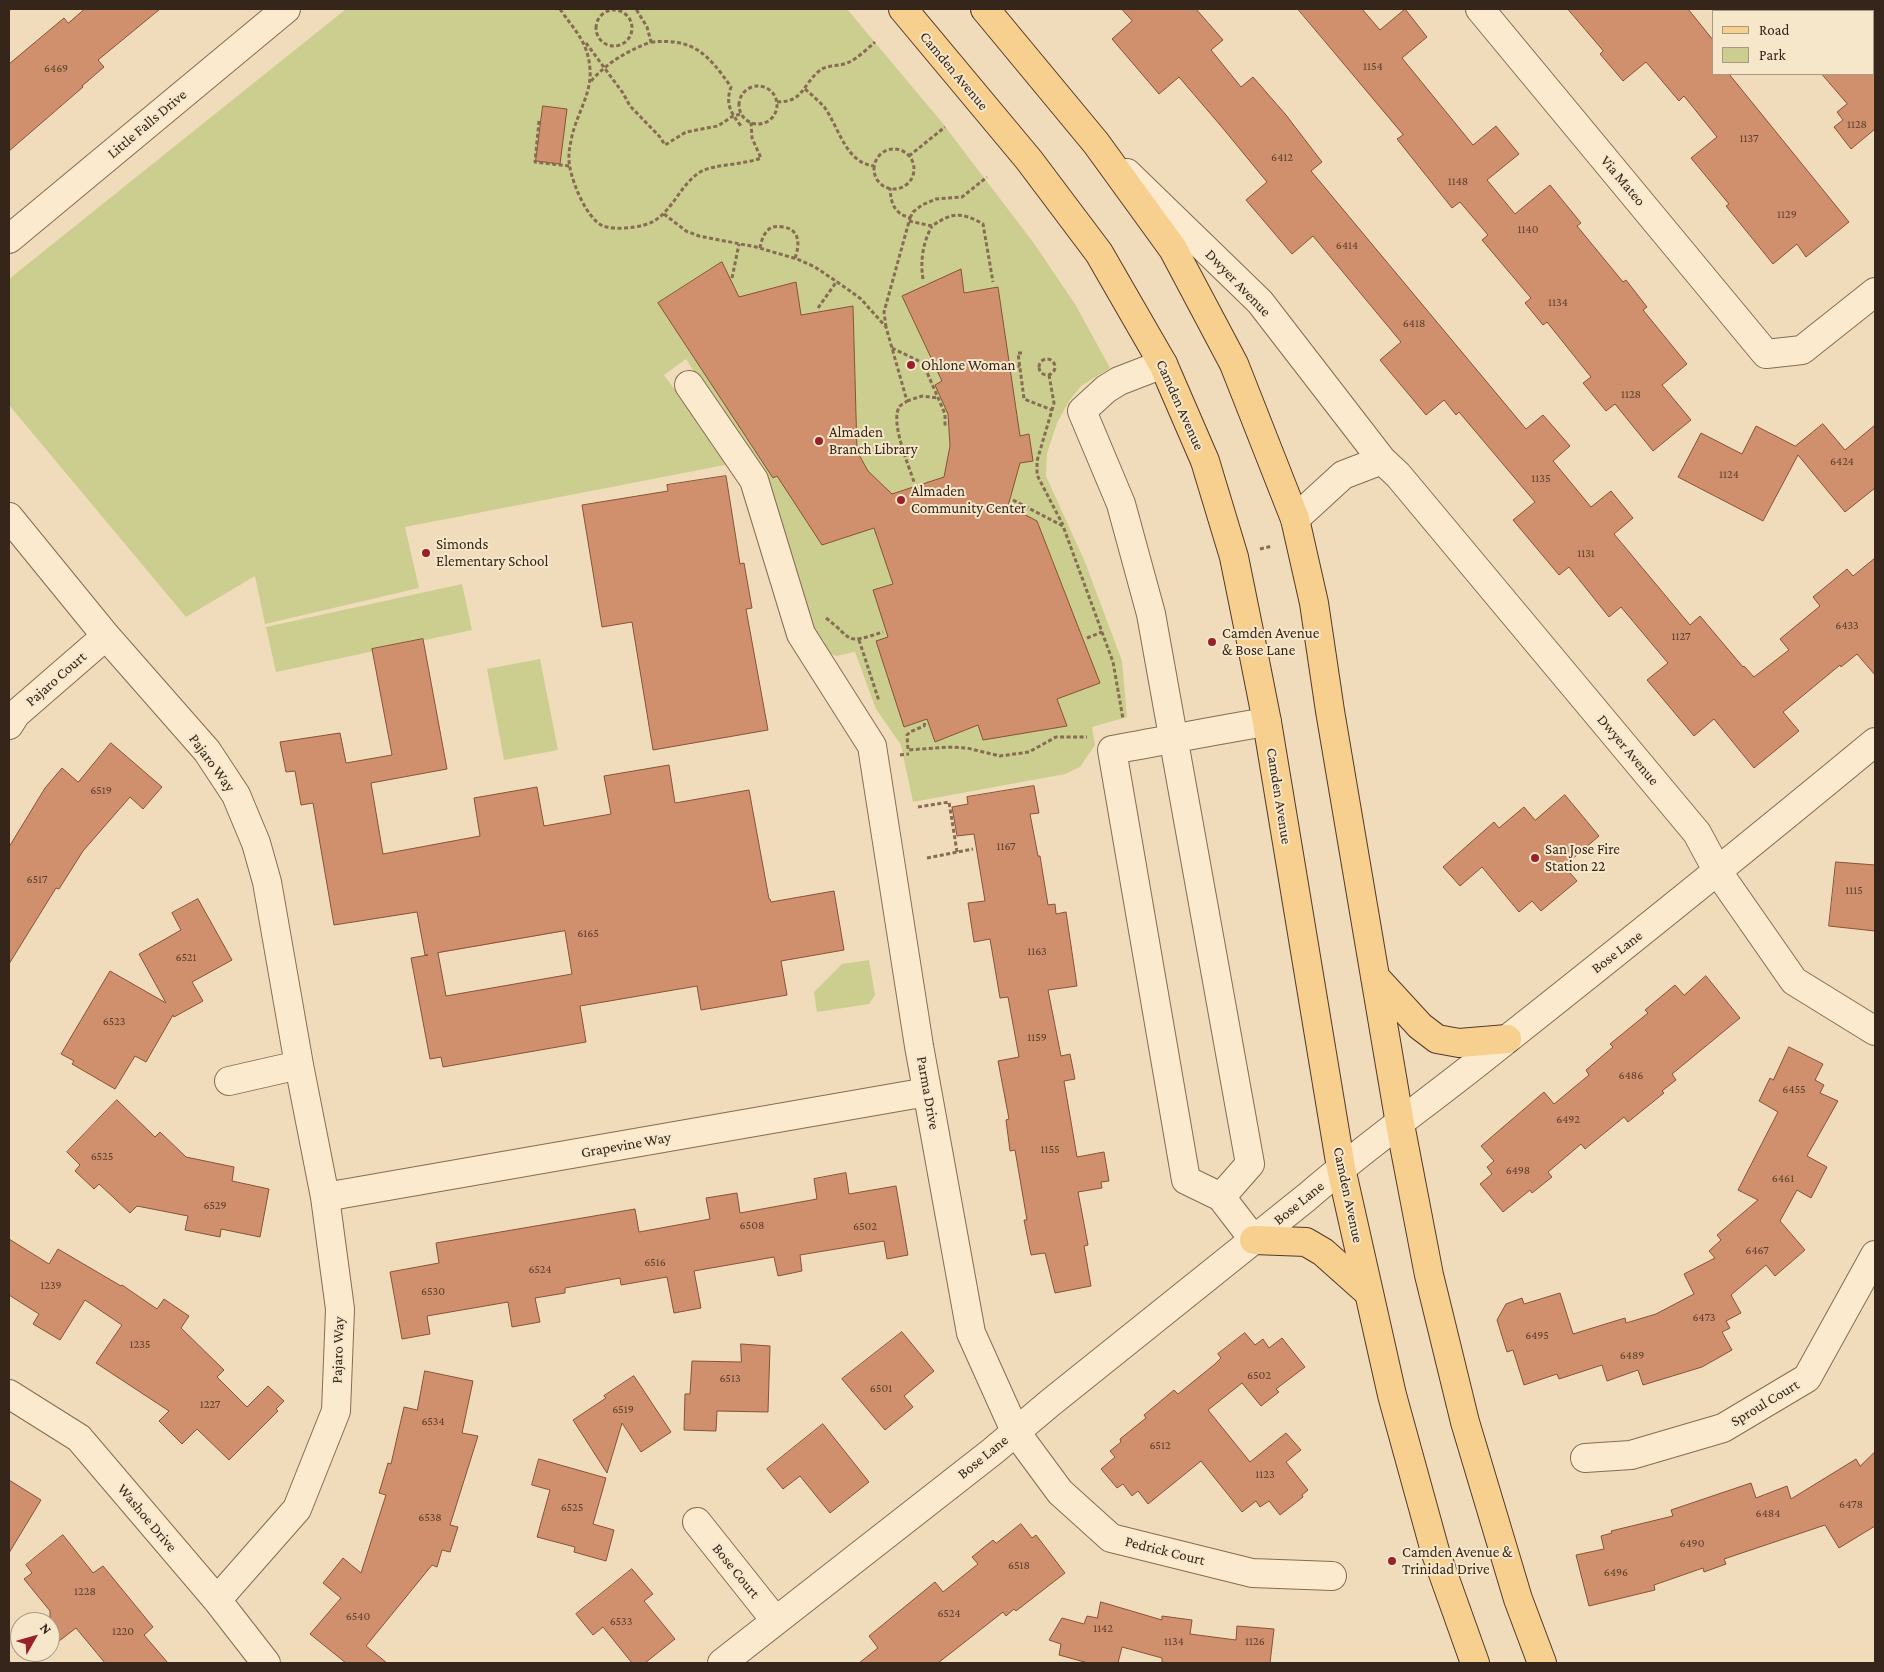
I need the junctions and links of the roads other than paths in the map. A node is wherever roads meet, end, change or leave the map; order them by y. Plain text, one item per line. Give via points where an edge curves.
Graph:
1 (286, 9) edge
2 (903, 9) edge
3 (985, 9) edge
4 (1480, 9) edge
5 (1096, 143) junction
6 (9, 239) edge
7 (1875, 292) edge
8 (1163, 364) junction
9 (689, 386) dead end
10 (1382, 460) junction
11 (9, 518) edge
12 (1295, 519) junction
13 (106, 636) junction
14 (1267, 722) junction
15 (9, 726) edge
16 (1173, 739) junction
17 (1875, 742) edge
18 (1718, 872) junction
19 (1375, 977) junction
20 (1875, 1031) edge
21 (1507, 1039) junction
22 (299, 1066) junction
23 (229, 1082) dead end
24 (927, 1092) junction
25 (1400, 1124) junction
26 (1341, 1168) junction
27 (325, 1197) junction
28 (1221, 1197) junction
29 (1254, 1240) junction
30 (1875, 1255) edge
31 (1369, 1293) junction
32 (9, 1394) edge
33 (1015, 1431) junction
34 (1585, 1458) dead end
35 (697, 1522) dead end
36 (1332, 1576) dead end
37 (217, 1600) junction
38 (775, 1620) junction
39 (266, 1663) edge
40 (722, 1663) edge
41 (1475, 1663) edge
42 (1542, 1663) edge

1 - 6 street, Little Falls Drive
2 - 8 main road, Camden Avenue via 1029,160 1099,253
3 - 5 main road
4 - 7 street, Via Mateo via 1766,354 1802,350
5 - 10 street, Dwyer Avenue via 1260,302
5 - 12 main road via 1173,249 1234,364
8 - 14 main road, Camden Avenue via 1205,460 1234,557
8 - 16 street via 1119,381 1082,411 1121,504 1151,614
9 - 24 street, Parma Drive via 754,480 801,634 885,747
10 - 12 street via 1344,474
10 - 18 street, Dwyer Avenue via 1697,833
11 - 13 street, Pajaro Way
12 - 19 main road via 1314,603
13 - 15 street, Pajaro Court via 16,714
13 - 22 street, Pajaro Way via 207,752 236,795 256,843 267,882
14 - 16 street
14 - 26 main road, Camden Avenue
16 - 28 street via 1250,1164
16 - 28 street via 1120,748 1186,1180
17 - 18 street, Bose Lane
18 - 20 street, Dwyer Avenue via 1794,981
18 - 21 street, Bose Lane
19 - 21 main road via 1420,1026 1437,1039 1459,1043
19 - 25 main road
21 - 25 street, Bose Lane
22 - 23 street
22 - 27 street, Pajaro Way
24 - 27 street, Grapevine Way
24 - 33 street, Parma Drive via 971,1333
25 - 26 street, Bose Lane
25 - 42 main road via 1428,1274 1465,1422 1518,1599
26 - 29 street, Bose Lane
26 - 31 main road, Camden Avenue
27 - 37 street, Pajaro Way via 340,1309 336,1411 297,1509
28 - 29 street
29 - 31 main road via 1306,1242 1323,1252
29 - 33 street, Bose Lane
30 - 34 street, Sproul Court via 1806,1378 1723,1428 1631,1455
31 - 41 main road, Camden Avenue via 1392,1395 1435,1550
32 - 37 street, Washoe Drive via 80,1438
33 - 36 street, Pedrick Court via 1060,1492 1111,1538 1252,1573
33 - 38 street, Bose Lane
35 - 38 street, Bose Court
37 - 39 street, Washoe Drive
38 - 40 street, Bose Lane

